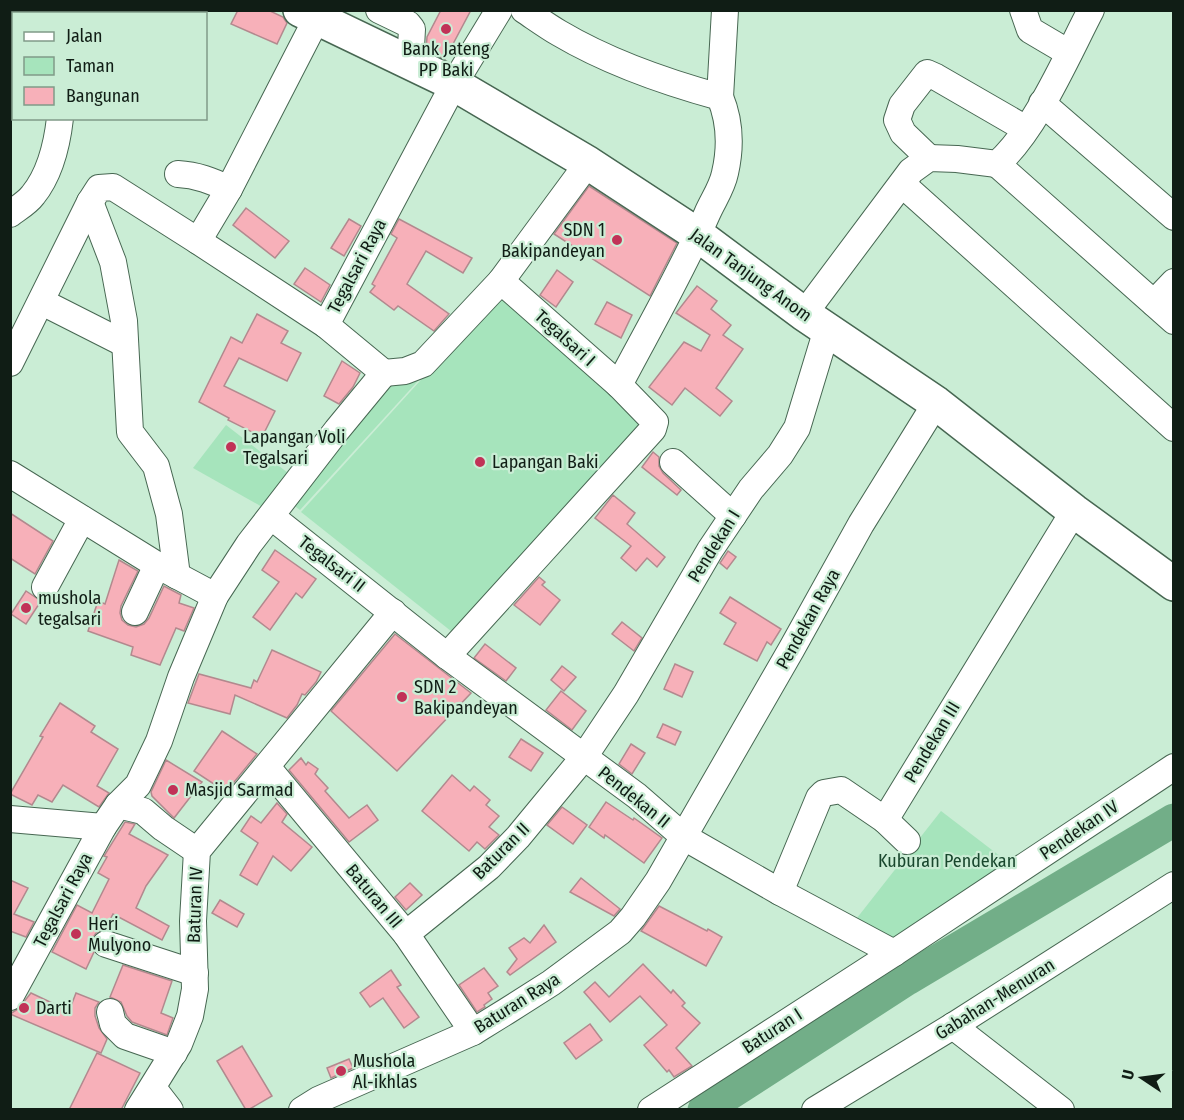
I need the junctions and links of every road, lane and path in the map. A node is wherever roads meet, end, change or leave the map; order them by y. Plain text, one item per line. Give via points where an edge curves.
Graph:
1 (379, 10) edge
2 (499, 10) edge
3 (524, 10) edge
4 (725, 10) edge
5 (1023, 10) edge
6 (1091, 10) edge
7 (320, 16) edge
8 (1069, 53) junction
9 (406, 61) junction
10 (454, 84) junction
11 (720, 97) junction
12 (1042, 103) junction
13 (60, 120) edge
14 (1026, 129) junction
15 (929, 158) junction
16 (588, 163) junction
17 (997, 164) junction
18 (178, 174) dead end
19 (902, 184) junction
20 (229, 189) junction
21 (90, 202) junction
22 (10, 214) edge
23 (1173, 217) edge
24 (698, 235) junction
25 (198, 241) junction
26 (501, 281) junction
27 (1173, 282) edge
28 (42, 302) junction
29 (1154, 303) junction
30 (1173, 321) edge
31 (815, 322) junction
32 (326, 325) junction
33 (125, 344) junction
34 (10, 363) edge
35 (384, 373) junction
36 (619, 385) junction
37 (936, 403) junction
38 (1173, 428) edge
39 (673, 462) dead end
40 (10, 474) edge
41 (1074, 511) junction
42 (733, 516) junction
43 (272, 517) junction
44 (82, 519) junction
45 (167, 571) junction
46 (1173, 584) edge
47 (45, 587) dead end
48 (215, 596) junction
49 (135, 612) dead end
50 (393, 612) junction
51 (447, 656) junction
52 (584, 757) junction
53 (267, 767) junction
54 (1173, 767) edge
55 (138, 785) junction
56 (118, 805) junction
57 (143, 811) junction
58 (10, 819) edge
59 (885, 820) junction
60 (103, 827) junction
61 (684, 837) junction
62 (907, 841) dead end
63 (197, 851) junction
64 (1173, 885) edge
65 (780, 892) junction
66 (406, 934) junction
67 (106, 944) dead end
68 (894, 953) junction
69 (195, 973) junction
70 (10, 997) edge
71 (110, 1012) dead end
72 (953, 1026) junction
73 (473, 1032) junction
74 (174, 1053) junction
75 (153, 1088) junction
76 (138, 1110) edge
77 (170, 1110) edge
78 (302, 1110) edge
79 (651, 1110) edge
80 (815, 1110) edge
81 (1061, 1110) edge

1 - 9 street via 412,29
2 - 10 street, Tegalsari Raya
3 - 11 street via 560,33 624,64
4 - 11 street
5 - 8 street via 1030,30
6 - 8 street
7 - 9 main road, Jalan Tanjung Anom
7 - 20 street
8 - 12 street
9 - 10 main road, Jalan Tanjung Anom
10 - 16 main road, Jalan Tanjung Anom
10 - 32 street, Tegalsari Raya
11 - 24 street via 729,129 727,165
12 - 14 street
12 - 23 street
13 - 22 street via 57,143 45,174 32,196
14 - 15 street via 927,73 902,105 897,120 903,133
14 - 17 street
15 - 17 street
15 - 19 street via 911,171
16 - 24 main road, Jalan Tanjung Anom
16 - 26 street
17 - 29 street
18 - 20 street via 200,177
19 - 31 street
19 - 38 street
20 - 25 street
21 - 25 street via 99,188 113,187
21 - 28 street
21 - 33 street via 113,262
24 - 31 main road, Jalan Tanjung Anom
24 - 36 street
25 - 32 street
26 - 35 street via 423,364 405,372
26 - 36 street, Tegalsari I
27 - 29 street
28 - 33 street
28 - 34 street
29 - 30 street
31 - 37 main road, Jalan Tanjung Anom
31 - 42 street, Pendekan I via 797,428
32 - 35 street, Tegalsari Raya
33 - 45 street via 130,432 156,466 170,514
35 - 43 street, Tegalsari Raya
36 - 51 street, Tegalsari I via 655,422 653,429
37 - 41 main road, Jalan Tanjung Anom
37 - 61 street, Pendekan Raya via 861,524
39 - 42 street
40 - 44 street
41 - 46 main road, Jalan Tanjung Anom
41 - 59 street, Pendekan III
42 - 52 street, Pendekan I
43 - 48 street, Tegalsari Raya
43 - 50 street, Tegalsari II
44 - 45 street
44 - 47 street
45 - 48 street
45 - 49 street
48 - 55 street, Tegalsari Raya
50 - 51 street, Pendekan II
50 - 53 street, Baturan IV
51 - 52 street, Pendekan II
52 - 61 street, Pendekan II
52 - 66 street, Baturan II via 489,867
53 - 63 street, Baturan IV
53 - 66 street, Baturan III
54 - 68 street, Pendekan IV
55 - 56 street, Tegalsari Raya
55 - 57 street
56 - 57 street
56 - 60 street, Tegalsari Raya
57 - 63 street
58 - 60 street
59 - 62 street
59 - 65 street via 841,790 824,793
60 - 70 street, Tegalsari Raya
61 - 65 street, Pendekan II
61 - 73 street, Baturan Raya via 658,881 620,932 551,983
63 - 69 street, Baturan IV
64 - 72 street, Gabahan-Menuran
65 - 68 street, Pendekan II
66 - 73 street, Baturan III
67 - 69 street
68 - 79 street, Baturan I
69 - 74 street, Baturan IV via 190,1016
71 - 74 street via 112,1024 126,1036
72 - 80 street, Gabahan-Menuran
72 - 81 street
73 - 78 street, Baturan Raya
74 - 75 street, Baturan IV
75 - 76 street, Baturan IV
75 - 77 street

